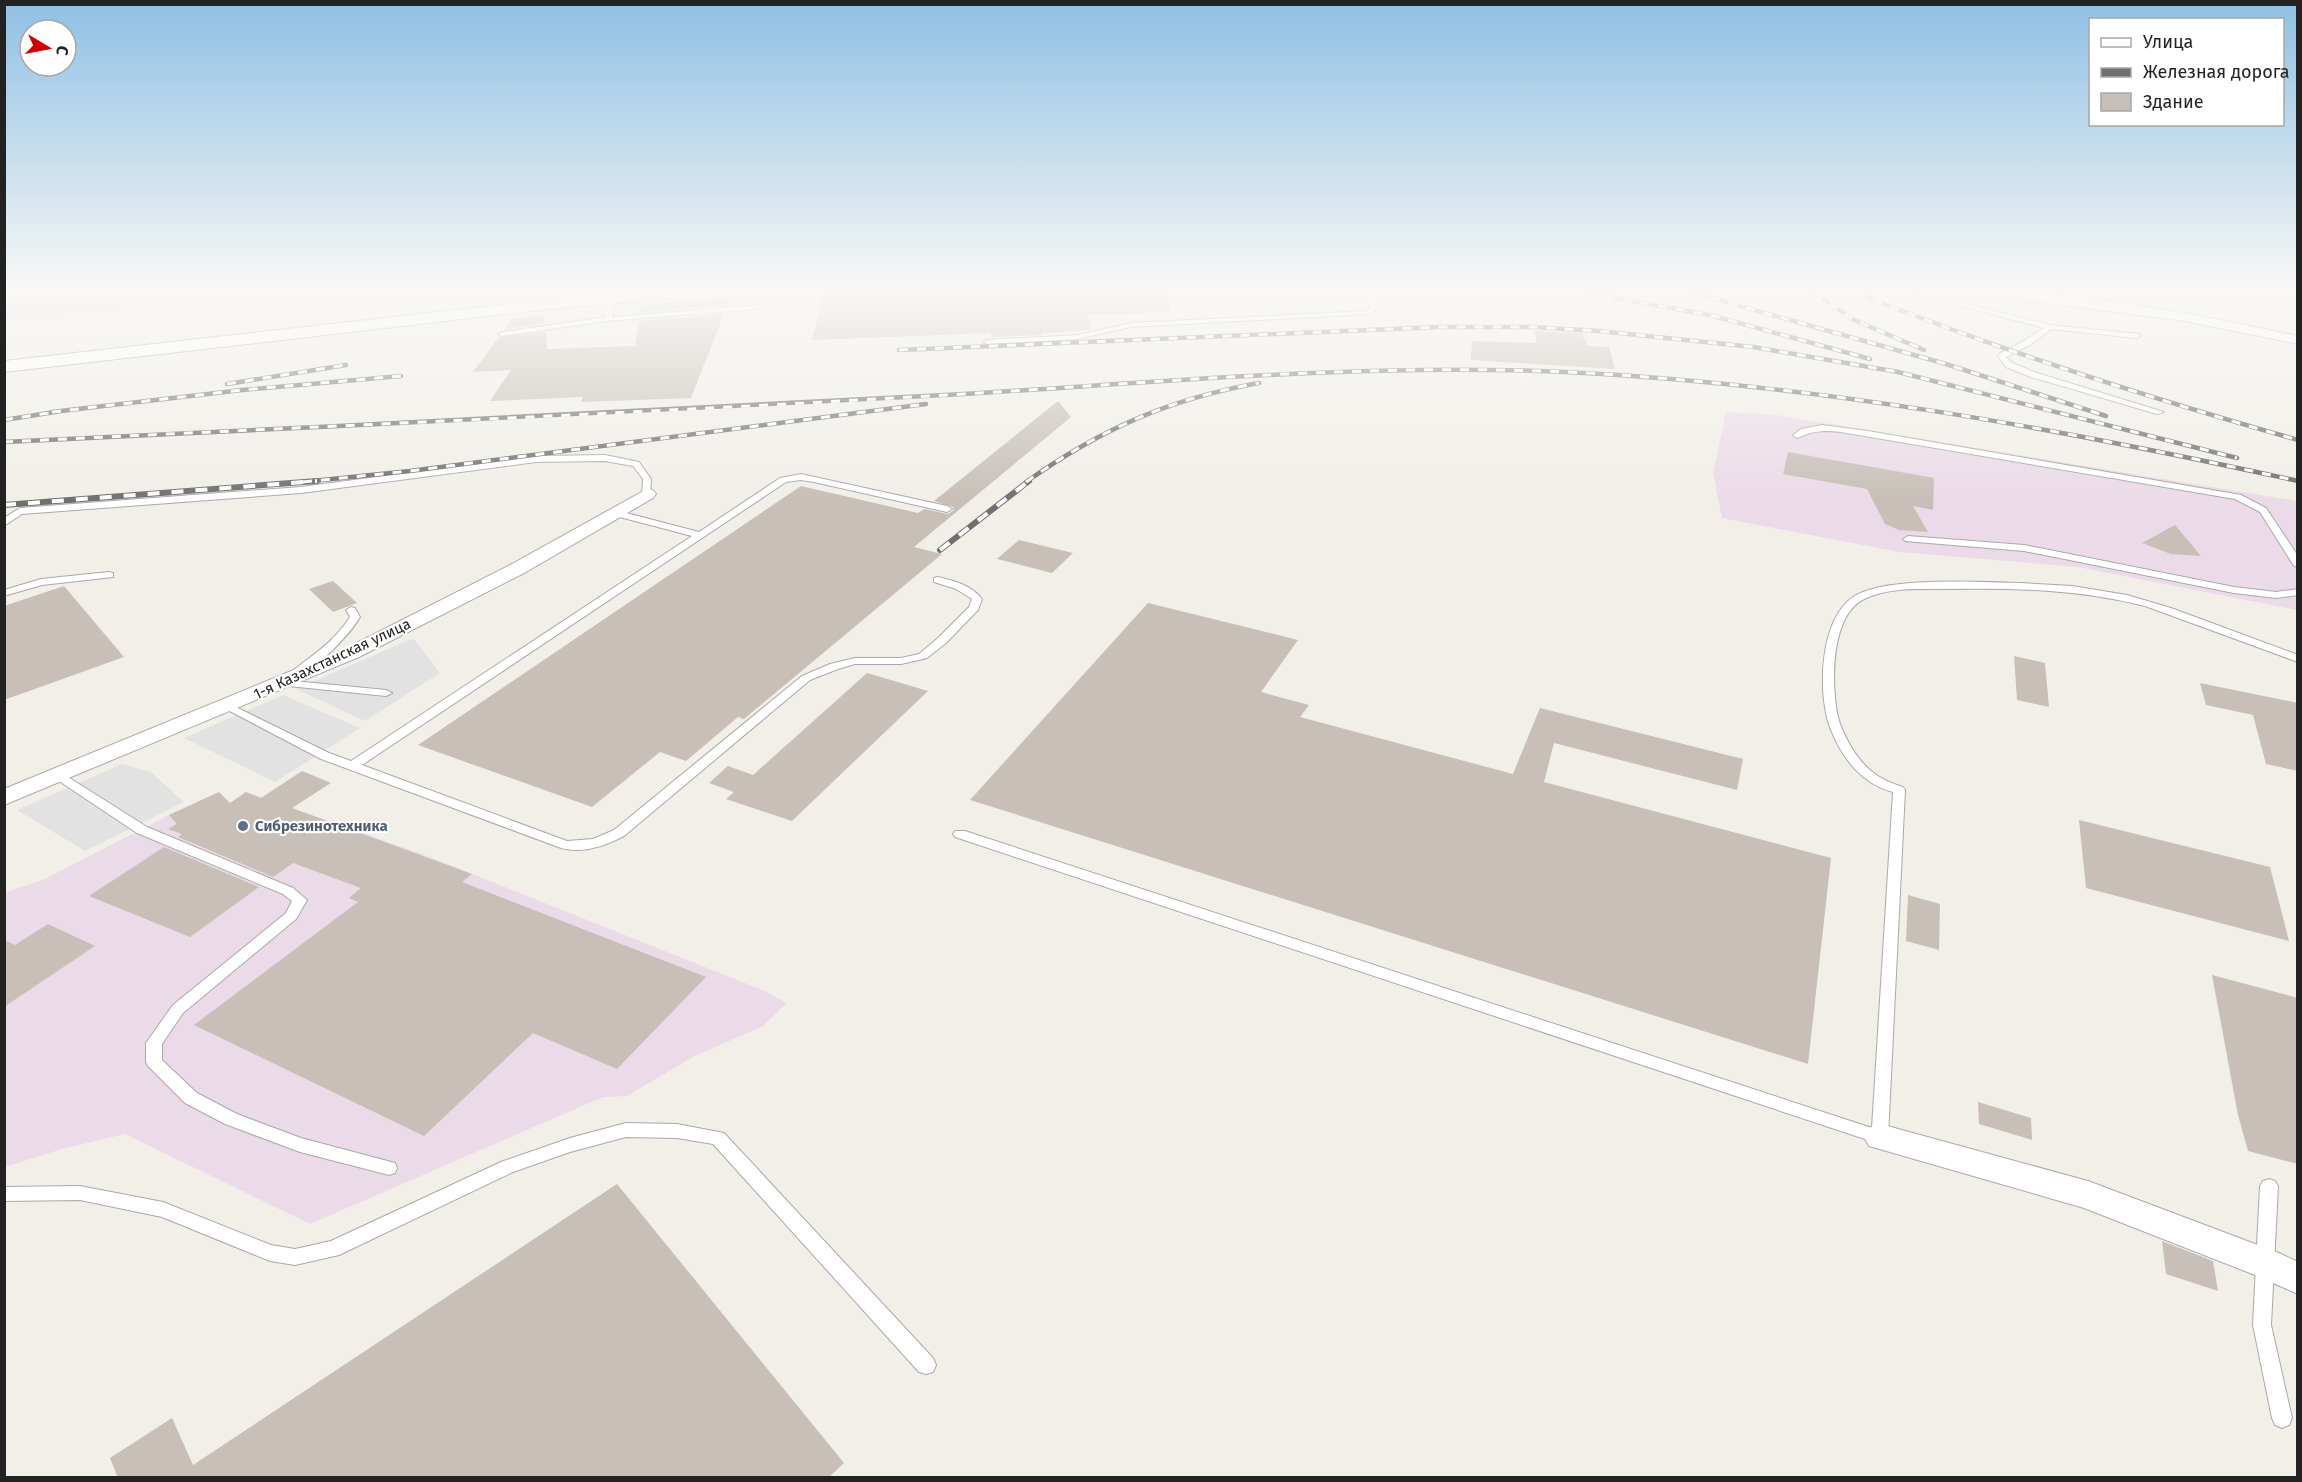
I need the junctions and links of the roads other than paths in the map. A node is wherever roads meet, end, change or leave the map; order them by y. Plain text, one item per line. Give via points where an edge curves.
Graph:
1 (54, 362) edge
2 (2007, 362) edge
3 (4, 368) edge
4 (2160, 412) dead end
5 (1797, 435) dead end
6 (647, 494) joint
7 (947, 509) dead end
8 (615, 513) junction
9 (4, 523) edge
10 (700, 535) junction
11 (1908, 539) dead end
12 (2294, 554) edge
13 (2298, 564) edge
14 (109, 575) dead end
15 (938, 580) dead end
16 (2298, 592) edge
17 (4, 593) edge
18 (351, 610) dead end
19 (2298, 659) edge
20 (283, 683) junction
21 (386, 693) dead end
22 (228, 706) junction
23 (352, 766) junction
24 (60, 776) junction
25 (4, 798) edge
26 (960, 834) dead end
27 (1880, 1137) junction
28 (389, 1168) dead end
29 (2270, 1186) dead end
30 (4, 1194) edge
31 (2266, 1264) junction
32 (2298, 1279) edge
33 (926, 1365) dead end
34 (2283, 1418) dead end

1 - 3 street
2 - 4 lane via 2034,375
5 - 12 lane via 1804,429 1818,428 1868,434 2229,495 2264,510
6 - 8 street, 1-я Казахстанская улица
6 - 9 lane via 647,479 636,464 605,458 536,459 301,490 20,511
7 - 10 lane via 814,479 792,478 783,480
8 - 10 lane
8 - 20 street, 1-я Казахстанская улица via 519,568 352,653
10 - 23 lane
11 - 16 lane via 2024,548 2234,590
12 - 13 lane
14 - 17 lane via 41,582
15 - 23 lane via 970,591 977,599 974,608 925,655 846,663 806,678 620,833 602,842 585,847 566,845
18 - 20 lane via 355,617 349,629
19 - 27 lane via 2149,604 2074,589 2037,585 1914,586 1873,591 1851,602 1838,619 1828,667 1831,714 1839,738 1860,767 1880,784 1899,790
20 - 21 lane
20 - 22 street, 1-я Казахстанская улица
22 - 23 lane
22 - 24 street, 1-я Казахстанская улица
24 - 25 street, 1-я Казахстанская улица
24 - 28 lane via 142,830 288,891 300,900 291,916 177,1009 154,1043 154,1062 191,1098 231,1119 300,1145
26 - 27 lane
27 - 31 street via 2088,1195
29 - 31 lane
30 - 33 lane via 80,1193 163,1210 270,1253 295,1257 333,1249 507,1167 570,1145 626,1130 677,1131 718,1138
31 - 32 street
31 - 34 lane via 2262,1325

